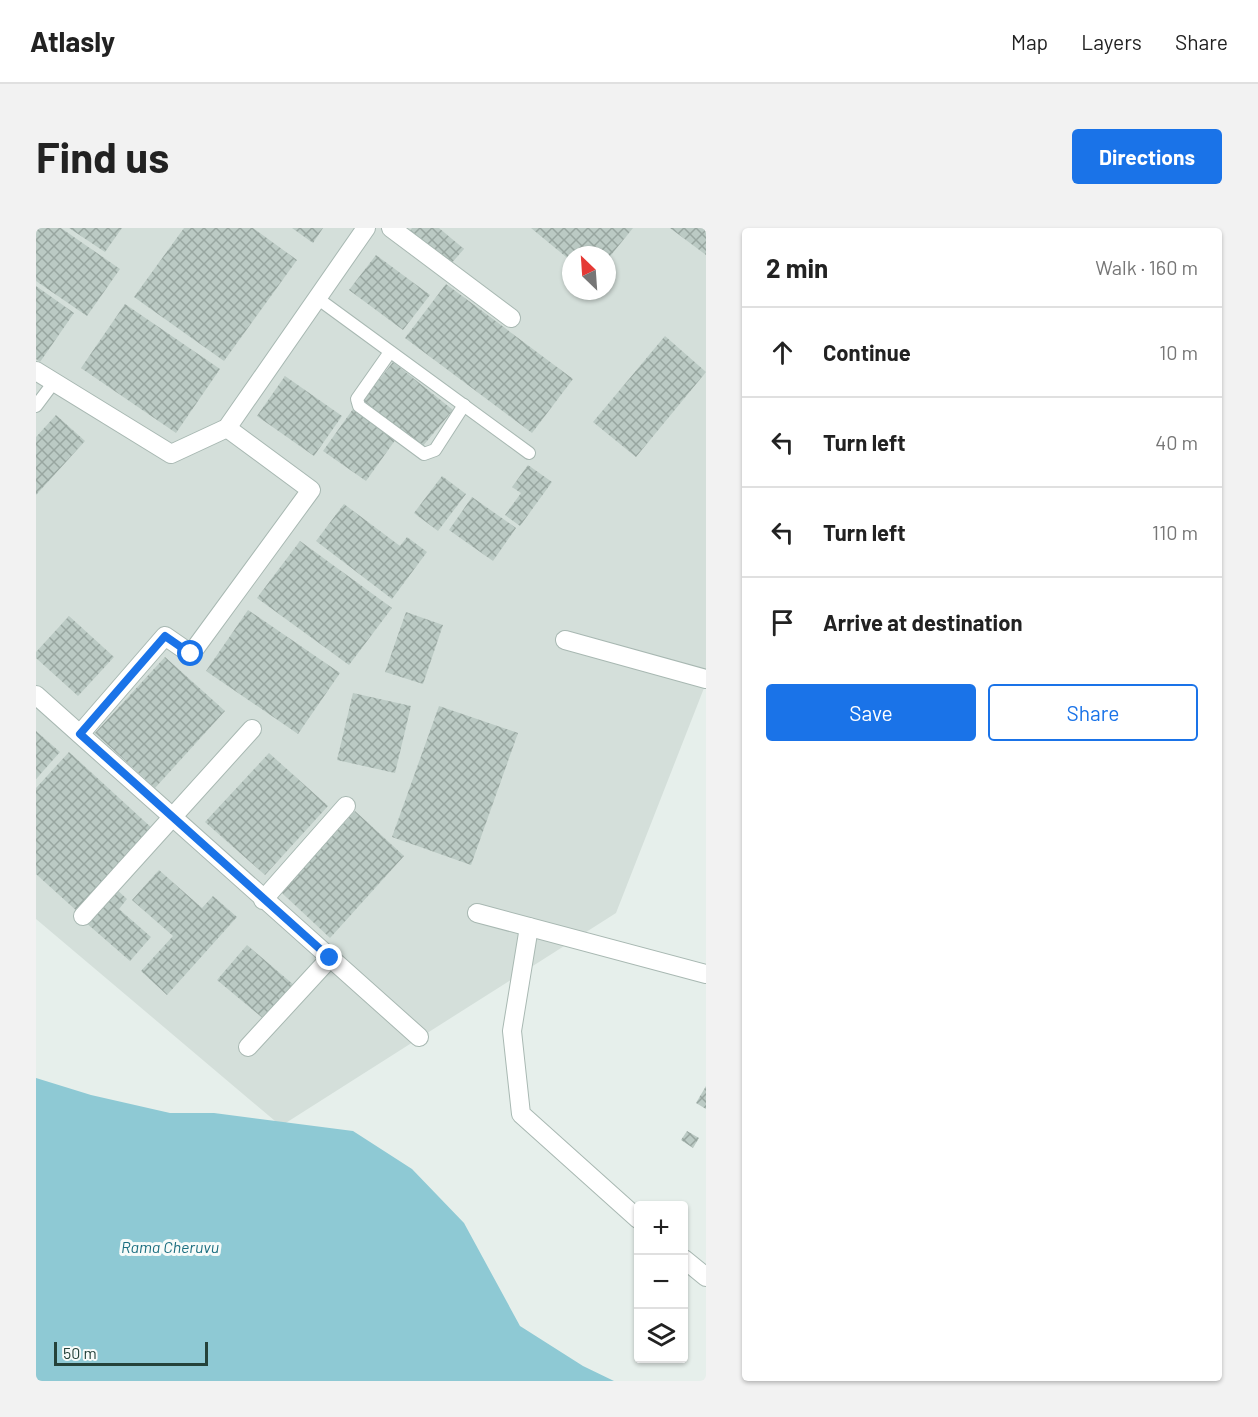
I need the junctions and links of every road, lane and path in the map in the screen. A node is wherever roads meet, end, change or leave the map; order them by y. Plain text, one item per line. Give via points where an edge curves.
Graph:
1 (366, 228) edge
2 (391, 228) edge
3 (317, 298) junction
4 (512, 318) dead end
5 (390, 352) junction
6 (36, 371) edge
7 (54, 382) junction
8 (36, 405) edge
9 (464, 405) junction
10 (227, 428) junction
11 (529, 453) dead end
12 (566, 640) dead end
13 (706, 679) edge
14 (36, 695) edge
15 (252, 729) dead end
16 (80, 734) junction
17 (346, 806) dead end
18 (171, 818) junction
19 (263, 900) junction
20 (477, 913) dead end
21 (83, 916) dead end
22 (529, 927) junction
23 (330, 958) junction
24 (706, 974) edge
25 (419, 1037) dead end
26 (248, 1047) dead end
27 (634, 1215) edge
28 (688, 1262) edge
29 (706, 1277) edge

1 - 3 street
2 - 4 street
3 - 5 lane
3 - 10 street
5 - 9 lane
5 - 9 lane via 357,399 359,406 424,454 435,450
6 - 7 street
7 - 8 lane
7 - 10 street via 171,454
9 - 11 lane
10 - 16 street via 311,490 191,654 165,636
12 - 13 street
14 - 16 street
15 - 18 street
16 - 18 street
17 - 19 street
18 - 19 street
18 - 21 street
19 - 23 street
20 - 22 street
22 - 24 street
22 - 27 street via 512,1031 521,1114
23 - 25 street
23 - 26 street
28 - 29 street

